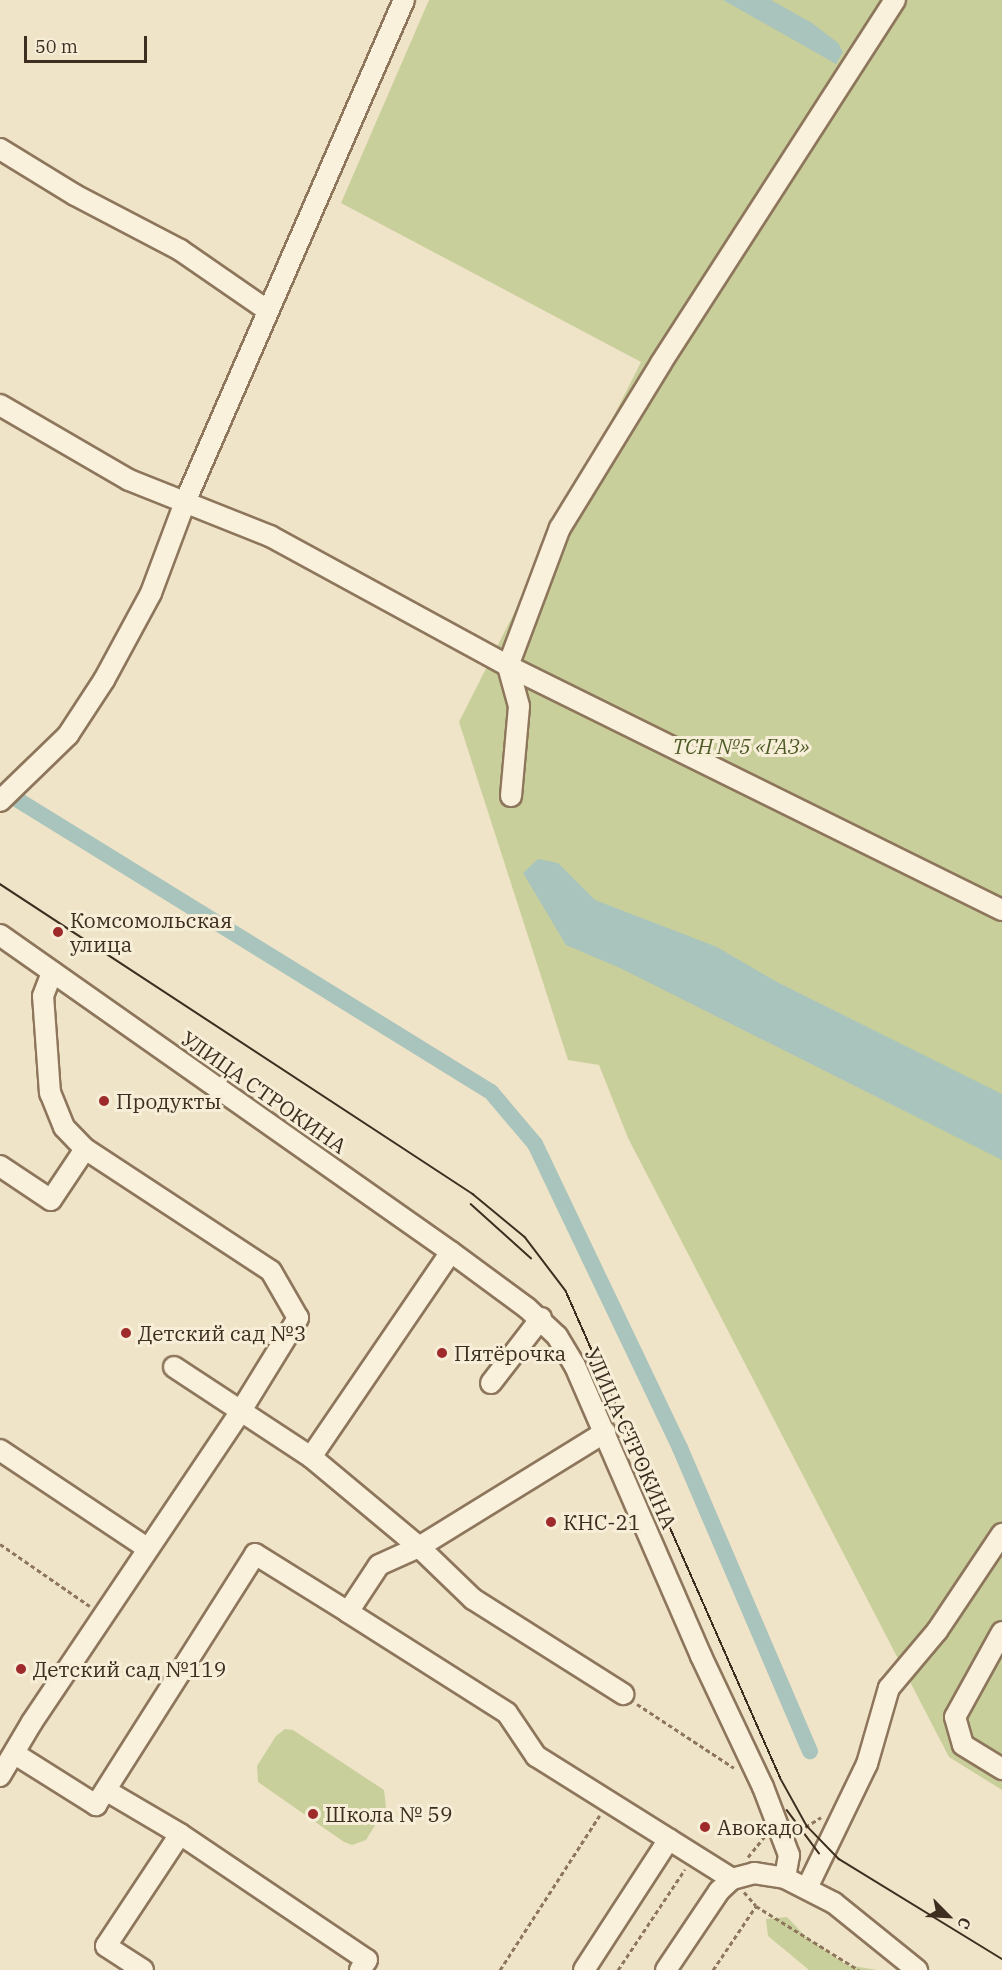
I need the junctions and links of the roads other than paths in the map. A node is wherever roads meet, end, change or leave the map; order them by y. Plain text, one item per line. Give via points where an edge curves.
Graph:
1 (404, 0) edge
2 (895, 0) edge
3 (0, 149) edge
4 (267, 310) junction
5 (0, 405) edge
6 (184, 502) junction
7 (508, 666) junction
8 (511, 796) dead end
9 (0, 801) edge
10 (1002, 910) edge
11 (0, 935) edge
12 (52, 972) junction
13 (85, 1149) junction
14 (0, 1166) edge
15 (451, 1252) junction
16 (541, 1318) junction
17 (174, 1367) dead end
18 (491, 1383) dead end
19 (242, 1409) junction
20 (605, 1432) junction
21 (0, 1450) edge
22 (311, 1458) junction
23 (999, 1538) edge
24 (418, 1546) junction
25 (147, 1548) junction
26 (1002, 1564) edge
27 (348, 1612) junction
28 (1002, 1632) edge
29 (623, 1694) road end
30 (15, 1754) junction
31 (1002, 1769) edge
32 (0, 1776) edge
33 (107, 1791) junction
34 (180, 1834) junction
35 (669, 1839) junction
36 (785, 1878) junction
37 (732, 1879) junction
38 (807, 1888) junction
39 (143, 1970) edge
40 (360, 1970) edge
41 (584, 1970) edge
42 (666, 1970) edge
43 (917, 1970) edge

1 - 4 street
2 - 7 street via 661,363 560,528
3 - 4 street via 75,195 180,250
4 - 6 street
5 - 6 street via 129,480
6 - 7 street via 288,546
6 - 9 street via 151,593 104,680 68,735
7 - 8 street via 519,706
7 - 10 street
11 - 12 street, УЛИЦА СТРОКИНА
12 - 13 street via 43,996 50,1093 64,1127
12 - 15 street, УЛИЦА СТРОКИНА
13 - 14 street via 51,1200
13 - 19 street via 271,1270 298,1318
15 - 16 street, УЛИЦА СТРОКИНА
15 - 22 street
16 - 18 street
16 - 20 street, УЛИЦА СТРОКИНА via 575,1366
17 - 19 street
19 - 22 street
19 - 25 street
20 - 24 street
20 - 36 street, УЛИЦА СТРОКИНА via 780,1827 789,1855
21 - 25 street
22 - 24 street
23 - 26 street
23 - 38 street via 937,1631 889,1688 867,1764
24 - 27 street via 380,1565
24 - 29 street via 473,1599
25 - 30 street
27 - 33 street via 255,1554
27 - 35 street via 507,1713 536,1756
28 - 31 street via 955,1717 963,1745
30 - 32 street
30 - 33 street via 96,1805
33 - 34 street
34 - 39 street via 106,1946
34 - 40 street via 367,1960
35 - 37 street
35 - 41 street
36 - 37 street via 754,1873
36 - 38 street
37 - 42 street via 719,1891
38 - 43 street via 862,1922

